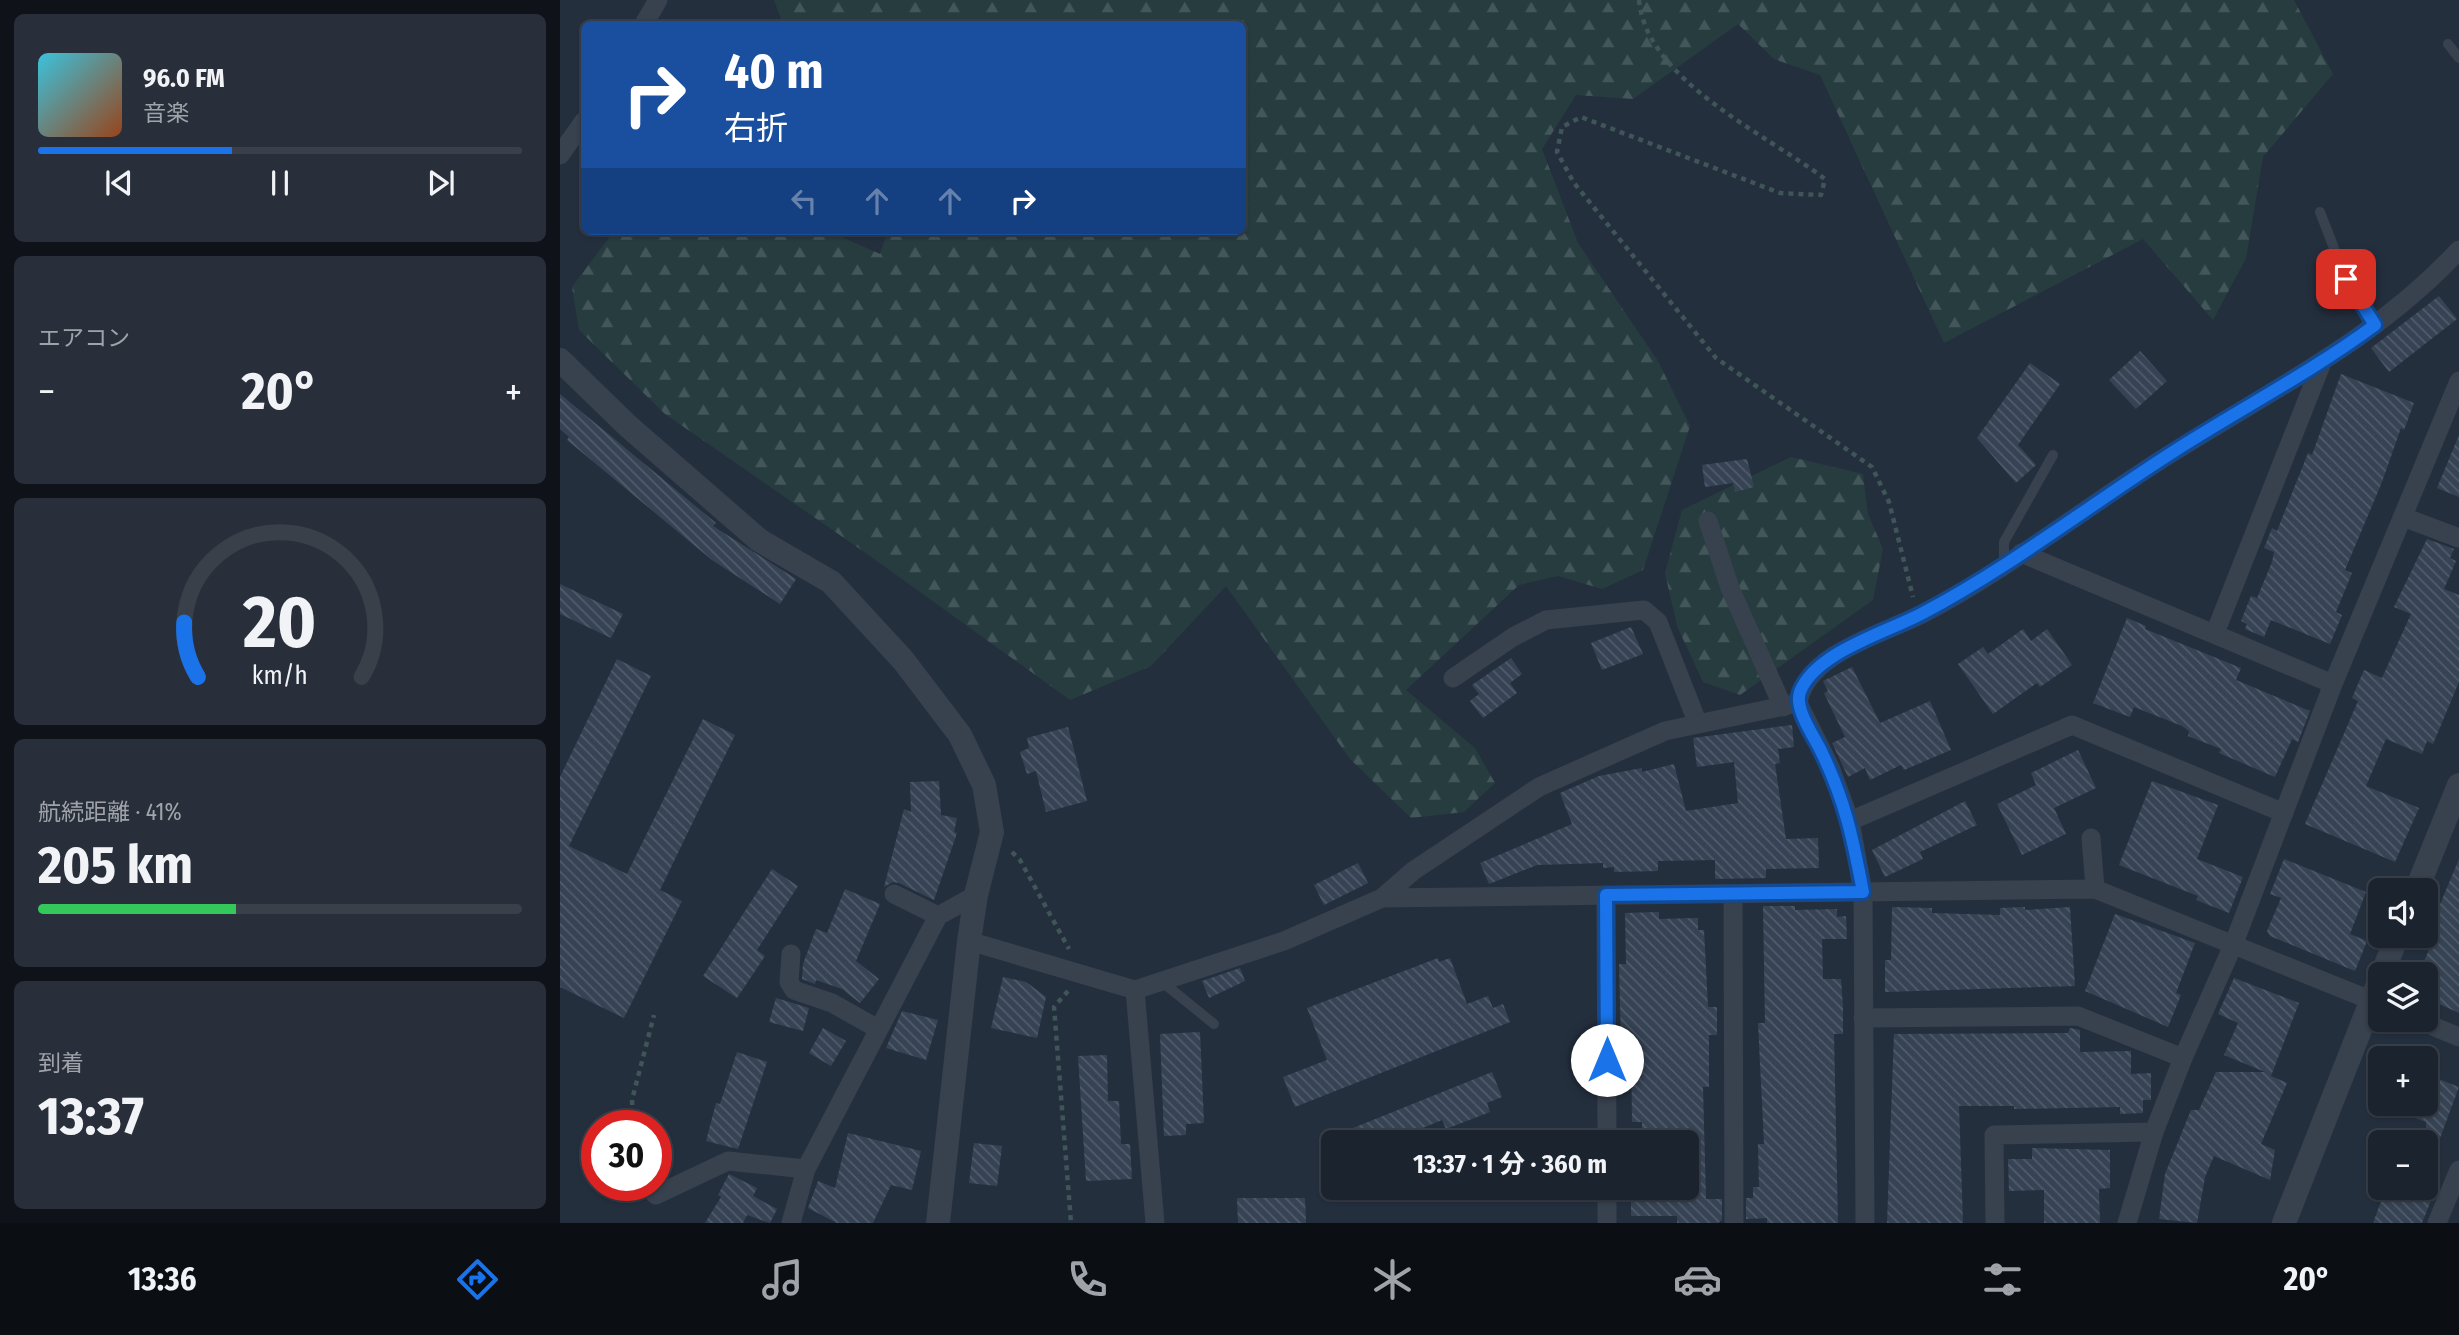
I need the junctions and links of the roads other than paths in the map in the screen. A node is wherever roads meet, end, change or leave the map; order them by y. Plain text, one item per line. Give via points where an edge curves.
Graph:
1 (658, 0) edge
2 (646, 21) edge
3 (2448, 44) dead end
4 (2459, 58) edge
5 (581, 125) edge
6 (560, 155) edge
7 (2320, 212) dead end
8 (2459, 250) edge
9 (2375, 325) junction
10 (560, 360) edge
11 (2321, 365) junction
12 (2459, 381) edge
13 (2053, 455) dead end
14 (2403, 517) junction
15 (1708, 521) dead end
16 (2459, 538) edge
17 (2021, 553) junction
18 (2004, 563) junction
19 (2215, 633) junction
20 (1453, 678) dead end
21 (2333, 684) junction
22 (1791, 705) junction
23 (1698, 724) junction
24 (2459, 785) edge
25 (2284, 813) junction
26 (1850, 821) junction
27 (2091, 838) dead end
28 (2421, 878) edge
29 (2095, 889) junction
30 (1863, 892) junction
31 (894, 894) dead end
32 (976, 895) junction
33 (1606, 895) junction
34 (1733, 896) junction
35 (1382, 898) junction
36 (938, 916) junction
37 (970, 941) junction
38 (2234, 943) junction
39 (791, 954) dead end
40 (1161, 981) junction
41 (2368, 987) edge
42 (1135, 990) junction
43 (2368, 1015) edge
44 (1863, 1018) junction
45 (1214, 1024) dead end
46 (2438, 1028) edge
47 (878, 1029) junction
48 (2459, 1037) edge
49 (2183, 1058) junction
50 (1607, 1130) edge
51 (2154, 1132) junction
52 (806, 1169) junction
53 (2459, 1170) edge
54 (672, 1187) edge
55 (1607, 1200) edge
56 (791, 1223) edge
57 (938, 1223) edge
58 (1155, 1223) edge
59 (1607, 1223) edge
60 (1734, 1223) edge
61 (1865, 1223) edge
62 (1995, 1223) edge
63 (2127, 1223) edge
64 (2284, 1223) edge
65 (2437, 1223) edge

1 - 2 street
3 - 4 lane
5 - 6 street
7 - 9 lane via 2346,279
8 - 9 street via 2422,289
9 - 11 street
10 - 32 street via 759,540 831,582 903,660 960,734 984,785 992,832
11 - 17 street via 2175,451
11 - 19 street
12 - 14 street
13 - 18 lane via 2004,542
14 - 16 street
14 - 21 street
15 - 22 street via 1730,588
17 - 18 street
17 - 19 street
18 - 22 street via 1922,613 1842,649 1810,678
19 - 21 street
20 - 23 street via 1546,620 1644,610 1658,622
21 - 25 street
22 - 23 street
22 - 26 street via 1829,767
23 - 35 street via 1665,731 1539,787 1413,871
24 - 28 street
25 - 26 street via 2072,725
25 - 38 street
26 - 30 street
27 - 29 street
29 - 30 street
29 - 38 street
30 - 34 street
30 - 44 street
31 - 36 street
32 - 36 street
32 - 37 street
33 - 34 street
33 - 35 street
33 - 50 street
34 - 60 street
35 - 40 street via 1284,941
36 - 47 street
37 - 42 street
37 - 57 street
38 - 41 street
38 - 49 street
39 - 47 street via 789,982 794,990 832,1003
40 - 42 street
40 - 45 lane
42 - 58 street
43 - 64 street
44 - 49 street via 2078,1016
44 - 61 street
46 - 48 street
47 - 52 street
49 - 51 street
51 - 62 street via 1994,1135
51 - 63 street
52 - 54 street via 728,1161
52 - 56 street
53 - 65 street
55 - 59 street

